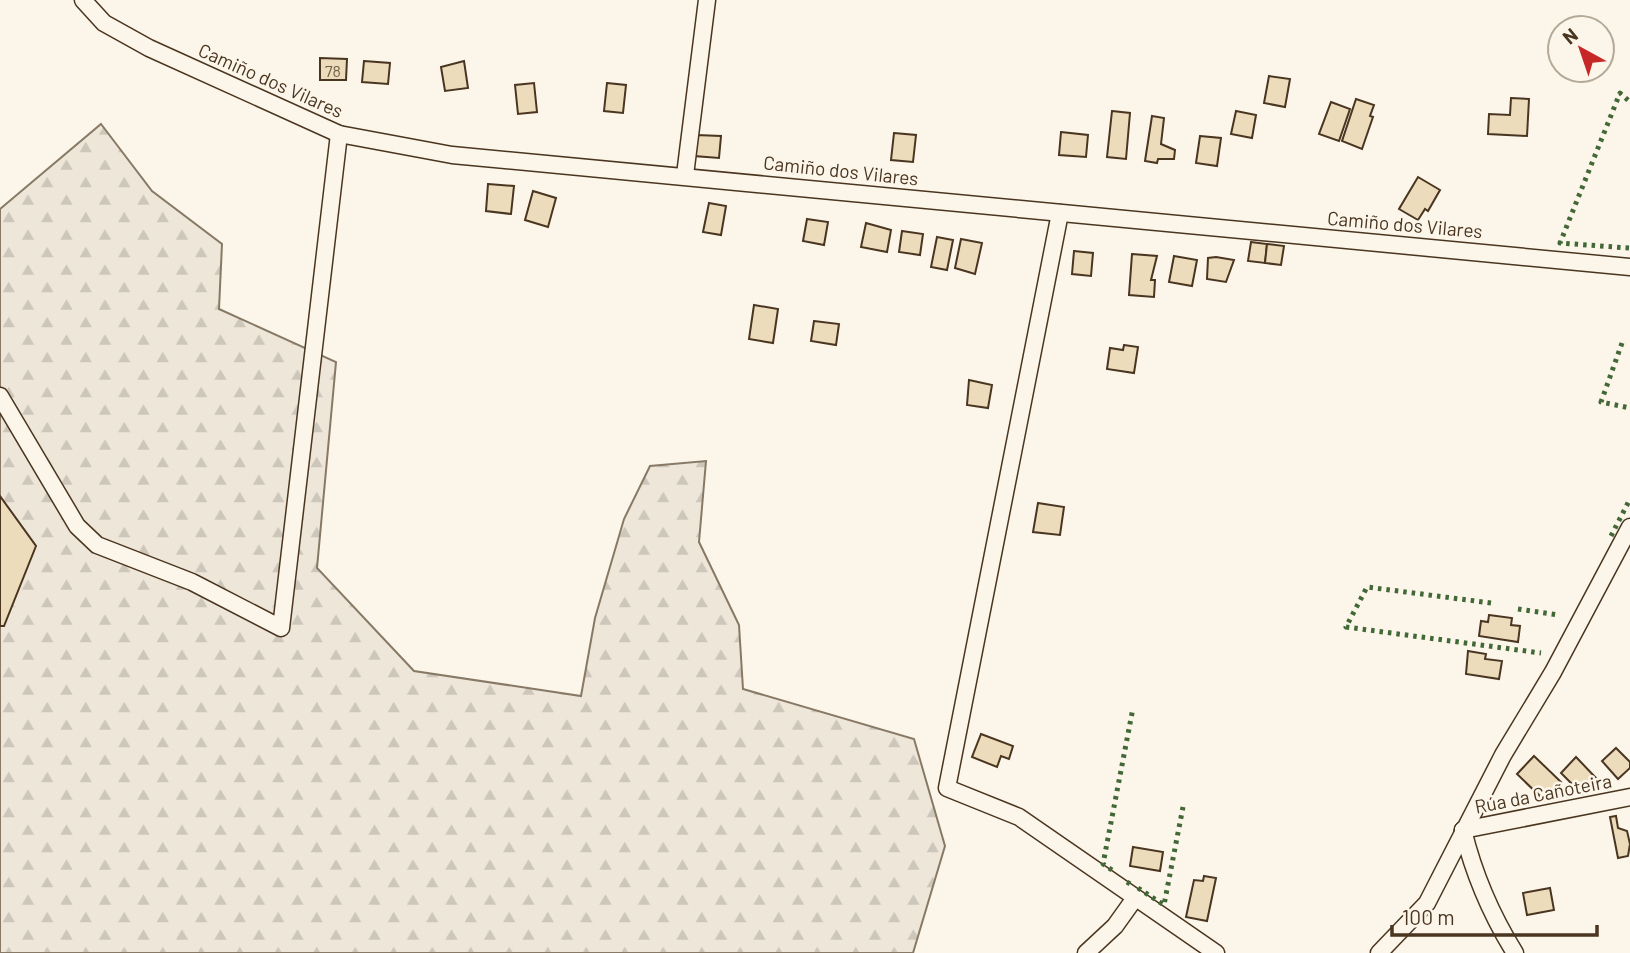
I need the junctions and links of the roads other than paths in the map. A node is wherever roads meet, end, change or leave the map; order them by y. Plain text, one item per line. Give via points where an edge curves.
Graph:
1 (83, 0) edge
2 (707, 0) edge
3 (339, 134) junction
4 (685, 176) junction
5 (1060, 213) junction
6 (1630, 267) edge
7 (0, 396) edge
8 (1630, 527) edge
9 (1630, 797) edge
10 (1463, 830) junction
11 (1136, 898) junction
12 (1086, 953) edge
13 (1216, 953) edge
14 (1379, 953) edge
15 (1515, 953) edge

1 - 3 street, Camiño dos Vilares via 104,23 149,48
2 - 4 street
3 - 4 street, Camiño dos Vilares via 452,155
3 - 7 street via 281,628 192,582 97,545 77,526
4 - 5 street, Camiño dos Vilares
5 - 6 street, Camiño dos Vilares
5 - 11 street via 947,788 1019,817
8 - 10 street
9 - 10 street, Rúa da Cañoteira
10 - 14 street via 1427,903
10 - 15 street via 1474,874
11 - 12 street
11 - 13 street

